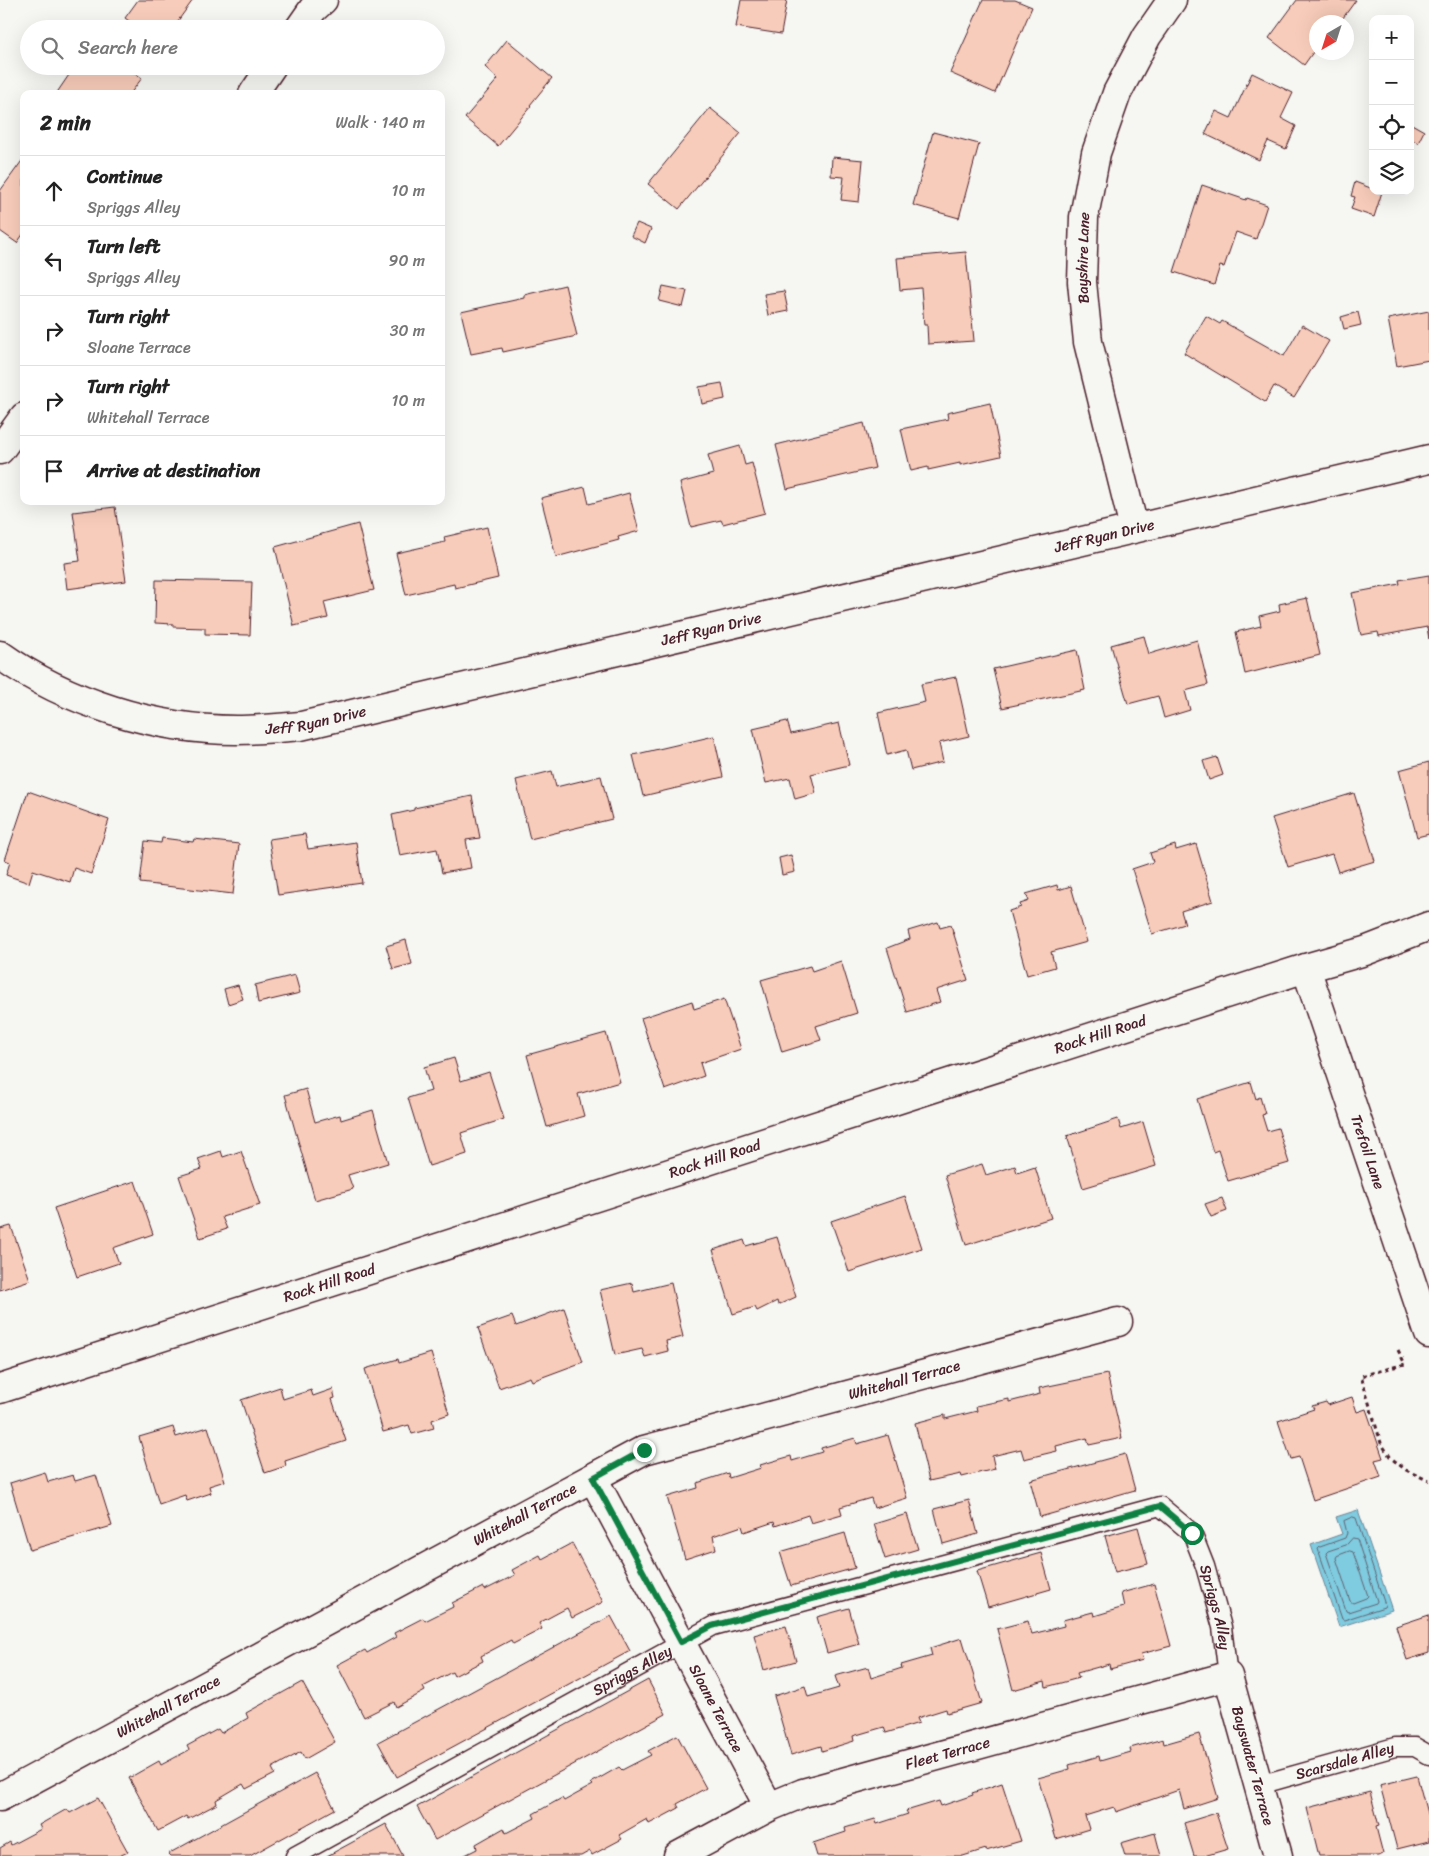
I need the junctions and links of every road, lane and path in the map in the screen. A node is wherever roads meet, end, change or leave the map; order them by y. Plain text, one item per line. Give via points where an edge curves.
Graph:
1 (323, 0) edge
2 (1172, 0) edge
3 (305, 20) edge
4 (266, 75) edge
5 (256, 90) edge
6 (20, 422) edge
7 (0, 450) edge
8 (1429, 459) edge
9 (1134, 528) junction
10 (0, 655) edge
11 (1429, 926) edge
12 (1306, 968) junction
13 (1118, 1322) dead end
14 (1429, 1334) edge
15 (1395, 1341) dead end
16 (0, 1389) edge
17 (593, 1478) junction
18 (1429, 1481) edge
19 (681, 1642) junction
20 (1228, 1676) junction
21 (1429, 1755) edge
22 (1259, 1785) junction
23 (0, 1797) edge
24 (769, 1807) junction
25 (295, 1856) edge
26 (678, 1856) edge
27 (1278, 1856) edge

1 - 3 street
2 - 9 street, Bayshire Lane via 1147,36 1117,93 1096,153 1084,216 1082,282 1088,342
4 - 5 street
6 - 7 street
8 - 9 street, Jeff Ryan Drive
9 - 10 street, Jeff Ryan Drive via 301,726 236,730 174,725 118,712 64,692
11 - 12 street, Rock Hill Road via 1365,951
12 - 14 street, Trefoil Lane
12 - 16 street, Rock Hill Road
13 - 17 street, Whitehall Terrace via 644,1450
15 - 18 path via 1405,1364 1361,1376 1381,1442 1391,1458
17 - 19 street, Sloane Terrace
17 - 23 street, Whitehall Terrace
19 - 20 lane, Spriggs Alley via 712,1626 1160,1506 1192,1533 1222,1627
19 - 24 street, Sloane Terrace
19 - 25 lane, Spriggs Alley
20 - 22 street, Bayswater Terrace
20 - 24 street, Fleet Terrace via 803,1794
21 - 22 lane, Scarsdale Alley via 1415,1747 1396,1748
22 - 27 street, Bayswater Terrace
24 - 26 street, Fleet Terrace

